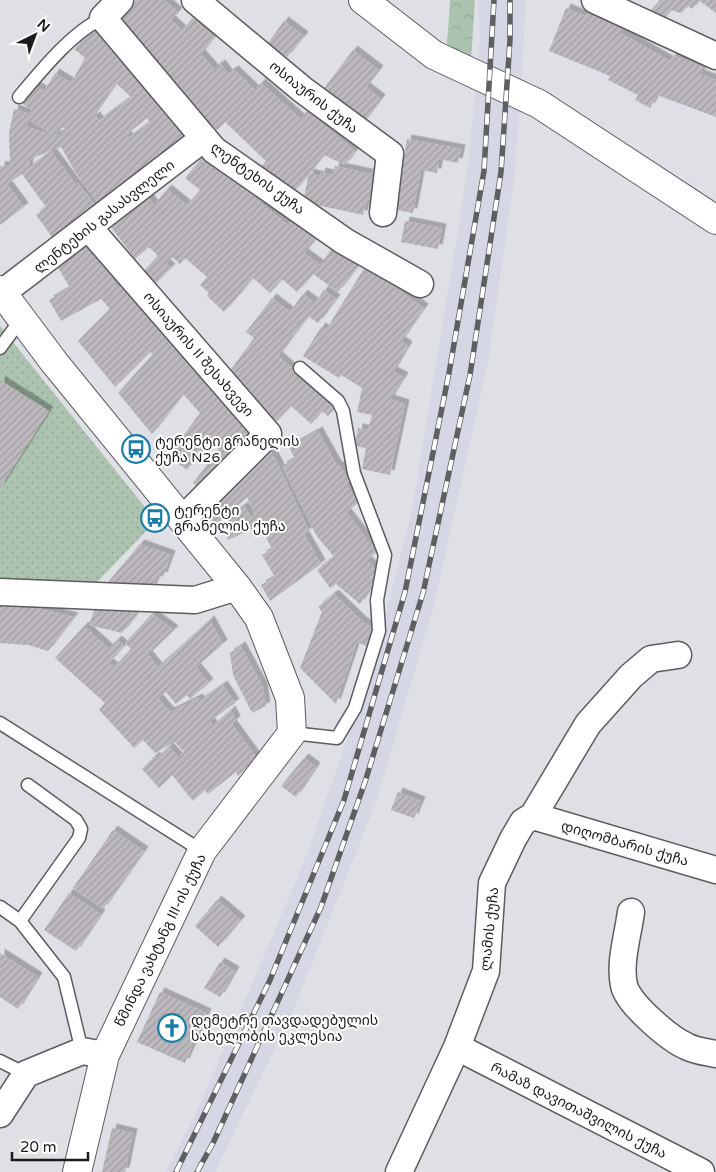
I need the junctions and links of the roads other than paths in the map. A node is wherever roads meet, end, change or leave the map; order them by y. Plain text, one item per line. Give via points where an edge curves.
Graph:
1 (195, 0) edge
2 (363, 0) edge
3 (595, 0) edge
4 (112, 9) edge
5 (716, 56) edge
6 (18, 97) dead end
7 (204, 138) junction
8 (383, 213) dead end
9 (716, 220) edge
10 (89, 228) junction
11 (420, 284) dead end
12 (1, 292) edge
13 (22, 318) junction
14 (0, 348) edge
15 (300, 368) dead end
16 (183, 519) junction
17 (237, 587) junction
18 (0, 592) edge
19 (678, 655) dead end
20 (0, 723) edge
21 (292, 733) junction
22 (28, 785) dead end
23 (533, 816) junction
24 (202, 851) junction
25 (716, 870) edge
26 (0, 907) edge
27 (631, 912) dead end
28 (20, 921) junction
29 (457, 1047) junction
30 (93, 1053) junction
31 (716, 1054) edge
32 (0, 1061) edge
33 (26, 1074) junction
34 (0, 1114) edge
35 (401, 1171) edge
36 (77, 1172) edge
37 (701, 1172) edge

1 - 8 street, ოსიაურის ქუჩა via 303,90 390,154
2 - 9 street via 434,55 539,104
3 - 5 street
4 - 6 lane via 90,24
4 - 7 street, ლენტეხის ქუჩა
7 - 10 street, ლენტეხის გასასვლელი
7 - 11 street, ლენტეხის ქუჩა via 214,150 344,241
10 - 12 street, ლენტეხის გასასვლელი
10 - 16 street, ოსიაურის II შესახვევი via 268,434
12 - 13 street
13 - 14 lane
13 - 16 street via 54,362
15 - 21 lane via 338,401 343,411 354,473 384,554 376,600 379,631 355,708 337,738
16 - 17 street
17 - 18 street via 195,600
17 - 21 street via 259,618 290,698
19 - 23 street, ლამის ქუჩა via 651,659 631,676 588,724
20 - 24 lane
21 - 24 street, წმინდა ვახტანგ III-ის ქუჩა
22 - 28 lane via 76,820 81,829
23 - 25 street, დიღომბარის ქუჩა
23 - 29 street, ლამის ქუჩა via 523,822 492,884 486,972
24 - 30 street, წმინდა ვახტანგ III-ის ქუჩა
26 - 28 lane
27 - 31 street via 622,972 624,987 671,1038 688,1048
28 - 30 lane via 64,977
29 - 35 street, ლამის ქუჩა
29 - 37 street, რამაზ დავითაშვილის ქუჩა
30 - 33 street
30 - 36 street, წმინდა ვახტანგ III-ის ქუჩა
32 - 33 lane
33 - 34 street

